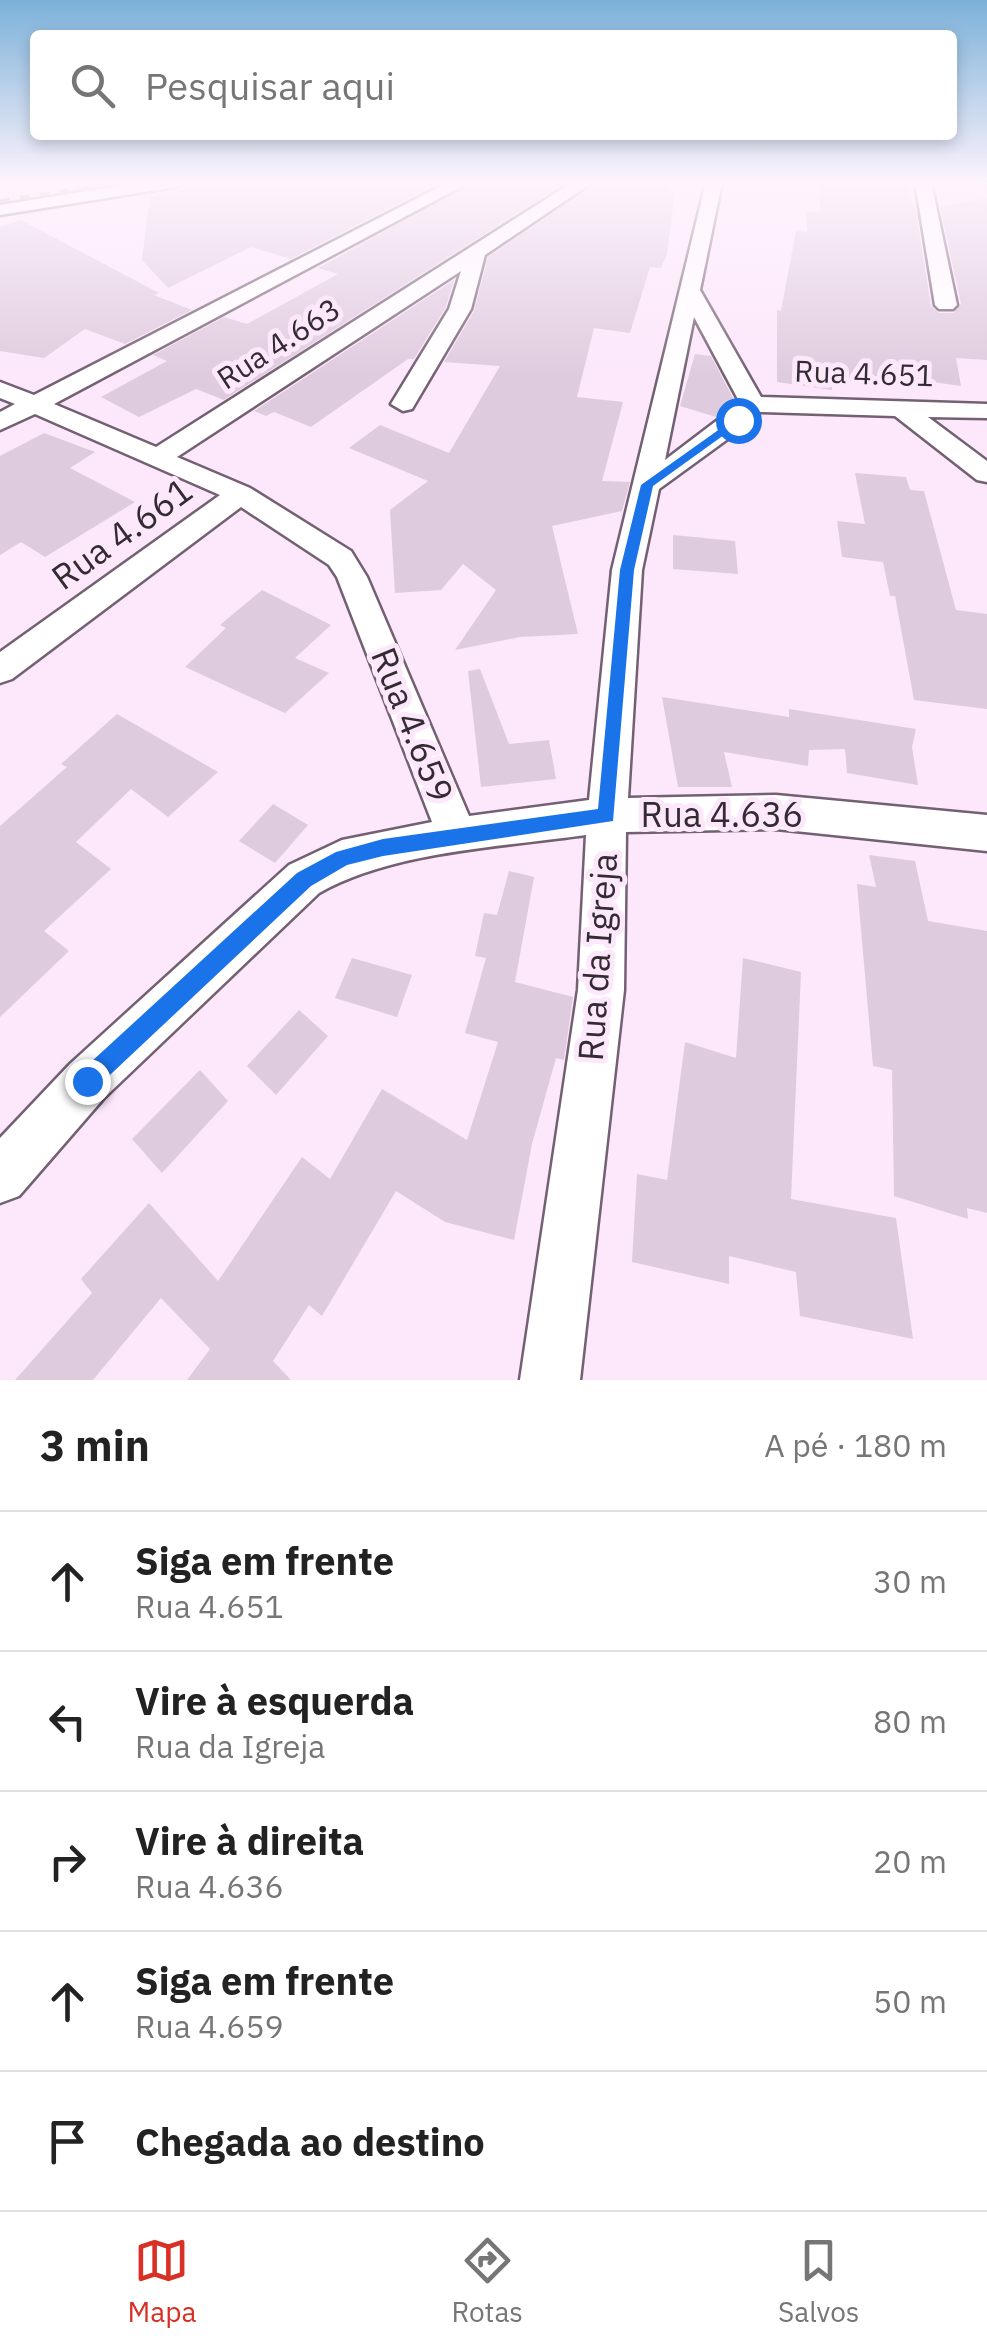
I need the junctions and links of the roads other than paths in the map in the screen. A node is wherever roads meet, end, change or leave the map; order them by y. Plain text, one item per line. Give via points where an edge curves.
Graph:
1 (338, 246) edge
2 (488, 246) edge
3 (700, 246) edge
4 (935, 246) edge
5 (476, 254) junction
6 (690, 290) junction
7 (946, 306) dead end
8 (0, 389) edge
9 (403, 404) dead end
10 (753, 404) junction
11 (33, 405) junction
12 (898, 406) junction
13 (987, 411) edge
14 (0, 422) edge
15 (156, 458) junction
16 (987, 474) edge
17 (647, 485) junction
18 (240, 494) junction
19 (0, 670) edge
20 (607, 815) junction
21 (987, 833) edge
22 (456, 836) junction
23 (0, 1177) edge
24 (550, 1380) edge

1 - 11 street
2 - 5 street, Rua 4.663
3 - 6 street, Rua da Igreja
4 - 7 street
5 - 9 street via 460,309
5 - 15 street, Rua 4.663
6 - 10 street
6 - 17 street, Rua da Igreja
8 - 11 street, Rua 4.659
10 - 12 street, Rua 4.651
10 - 17 street, Rua 4.651
11 - 14 street
11 - 15 street, Rua 4.659
12 - 13 street, Rua 4.651
12 - 16 street
15 - 18 street, Rua 4.659
17 - 20 street, Rua da Igreja via 627,570
18 - 19 street, Rua 4.661
18 - 22 street, Rua 4.659 via 340,558
20 - 21 street, Rua 4.636 via 776,812
20 - 22 street, Rua 4.636
20 - 24 street, Rua da Igreja via 601,990
22 - 23 street, Rua 4.659 via 342,858 304,879 87,1081

